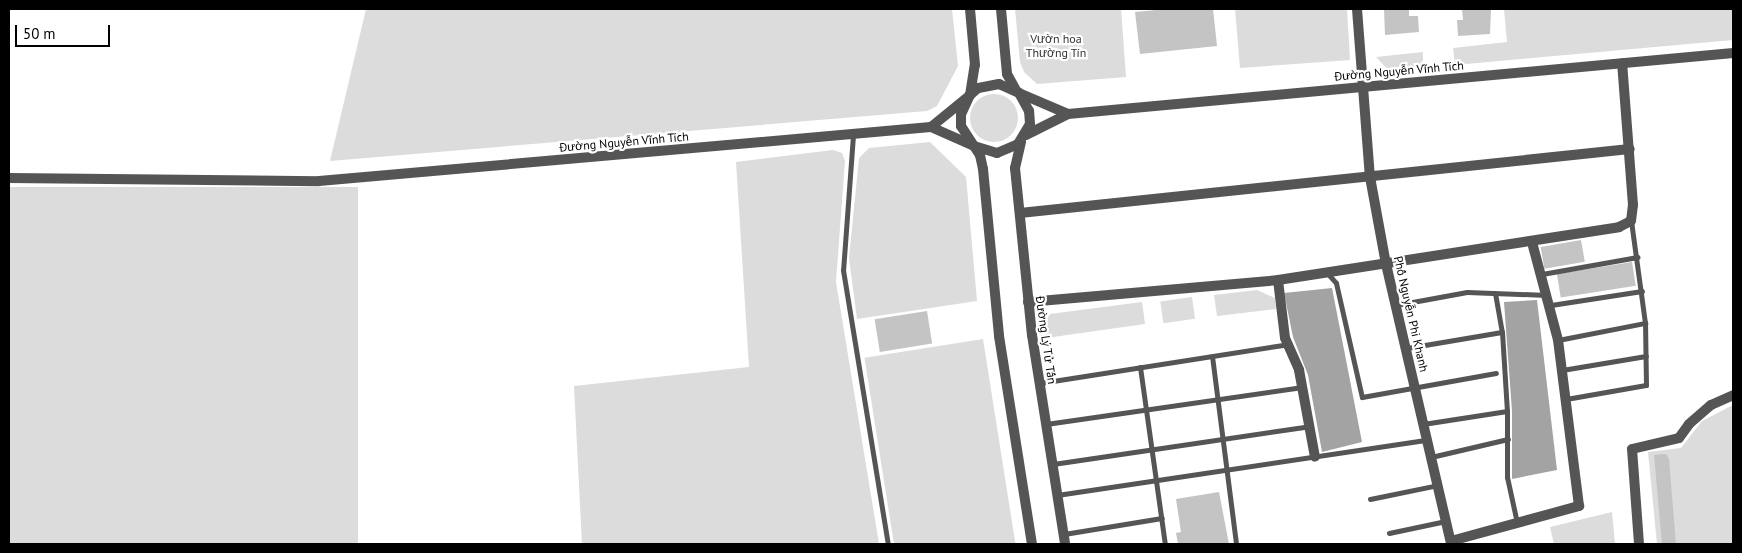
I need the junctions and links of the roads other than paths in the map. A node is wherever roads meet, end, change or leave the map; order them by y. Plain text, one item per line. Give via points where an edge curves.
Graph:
1 (970, 9) edge
2 (1001, 9) edge
3 (1357, 9) edge
4 (1733, 53) edge
5 (1622, 63) junction
6 (1364, 88) junction
7 (1019, 93) junction
8 (970, 95) junction
9 (1068, 114) junction
10 (931, 127) junction
11 (853, 135) junction
12 (1024, 137) junction
13 (974, 146) junction
14 (1630, 149) junction
15 (1370, 177) junction
16 (9, 178) edge
17 (1020, 213) junction
18 (1631, 221) junction
19 (1532, 242) junction
20 (1637, 257) junction
21 (1386, 264) junction
22 (1327, 273) junction
23 (1542, 274) junction
24 (1278, 280) junction
25 (1642, 291) junction
26 (1495, 293) junction
27 (1550, 300) junction
28 (1028, 302) junction
29 (1396, 305) junction
30 (1645, 323) junction
31 (1502, 332) junction
32 (1558, 340) junction
33 (1288, 344) junction
34 (1407, 348) junction
35 (1212, 356) junction
36 (1646, 356) junction
37 (1140, 366) junction
38 (1562, 370) junction
39 (1496, 374) dead end
40 (1039, 383) junction
41 (1302, 386) junction
42 (1416, 389) junction
43 (1733, 395) edge
44 (1218, 399) junction
45 (1566, 399) junction
46 (1146, 410) junction
47 (1507, 411) junction
48 (1046, 424) junction
49 (1423, 424) junction
50 (1309, 426) junction
51 (1223, 439) junction
52 (1427, 440) junction
53 (1508, 440) junction
54 (1152, 450) junction
55 (1315, 457) junction
56 (1431, 457) junction
57 (1052, 464) junction
58 (1227, 471) junction
59 (1157, 482) junction
60 (1438, 485) junction
61 (1057, 495) junction
62 (1370, 499) dead end
63 (1162, 518) junction
64 (1446, 521) junction
65 (1517, 523) junction
66 (1388, 533) dead end
67 (1064, 539) edge
68 (1451, 542) edge
69 (888, 544) edge
70 (1032, 544) edge
71 (1166, 544) edge
72 (1236, 544) edge
73 (1638, 544) edge

1 - 8 street via 975,65
2 - 7 street via 1007,74
3 - 6 street, Phố Nguyễn Phi Khanh
4 - 5 street, Đường Nguyễn Vĩnh Tích
5 - 6 street, Đường Nguyễn Vĩnh Tích
5 - 14 street
6 - 9 street, Đường Nguyễn Vĩnh Tích
6 - 15 street, Phố Nguyễn Phi Khanh
7 - 8 street via 1010,87 994,84 978,88
7 - 9 street
7 - 12 street via 1029,112
8 - 10 street
8 - 13 street via 961,114 961,126
9 - 12 street
10 - 11 street, Đường Nguyễn Vĩnh Tích
10 - 13 street
11 - 16 street, Đường Nguyễn Vĩnh Tích via 319,181
11 - 69 lane via 843,270
12 - 13 street via 1008,150 997,153
12 - 17 street, Đường Lý Tử Tấn via 1016,152 1015,168
13 - 70 street via 983,169 999,336
14 - 15 street
14 - 18 street
15 - 17 street
15 - 21 street, Phố Nguyễn Phi Khanh
17 - 28 street, Đường Lý Tử Tấn
18 - 19 street via 1619,227
18 - 20 lane
19 - 21 street
19 - 23 street
20 - 23 lane
20 - 25 lane
21 - 22 street
21 - 29 street, Phố Nguyễn Phi Khanh
22 - 24 street
22 - 42 lane via 1336,283 1362,398
23 - 27 street
24 - 28 street
24 - 33 street
25 - 27 lane
25 - 30 lane
26 - 27 lane
26 - 29 lane via 1467,292
26 - 31 lane
27 - 32 street
28 - 40 street, Đường Lý Tử Tấn
29 - 34 street, Phố Nguyễn Phi Khanh
30 - 32 lane
30 - 36 lane
31 - 34 lane
31 - 47 lane
32 - 38 street
33 - 35 lane
33 - 41 street
34 - 42 street, Phố Nguyễn Phi Khanh
35 - 37 lane
35 - 44 lane
36 - 38 lane
36 - 45 lane via 1646,385
37 - 40 lane
37 - 46 lane
38 - 45 street
39 - 42 lane
40 - 48 street, Đường Lý Tử Tấn
41 - 44 lane
41 - 50 street
42 - 49 street, Phố Nguyễn Phi Khanh
43 - 73 street via 1711,405 1689,424 1679,438 1632,449
44 - 46 lane
44 - 51 lane
45 - 65 street via 1579,506
46 - 48 lane
46 - 54 lane
47 - 49 lane
47 - 53 lane
48 - 57 street, Đường Lý Tử Tấn
49 - 52 street, Phố Nguyễn Phi Khanh
50 - 51 lane
50 - 55 street
51 - 54 lane
51 - 58 lane
52 - 55 lane
52 - 56 street, Phố Nguyễn Phi Khanh
53 - 56 lane
53 - 65 lane via 1507,477
54 - 57 lane
54 - 59 lane
55 - 58 lane
56 - 60 street, Phố Nguyễn Phi Khanh
57 - 61 street, Đường Lý Tử Tấn
58 - 59 lane
58 - 72 lane
59 - 61 lane
59 - 63 lane
60 - 62 lane
60 - 64 street, Phố Nguyễn Phi Khanh
61 - 67 street, Đường Lý Tử Tấn
63 - 67 lane
63 - 71 lane
64 - 66 lane
64 - 68 street, Phố Nguyễn Phi Khanh
65 - 68 street

